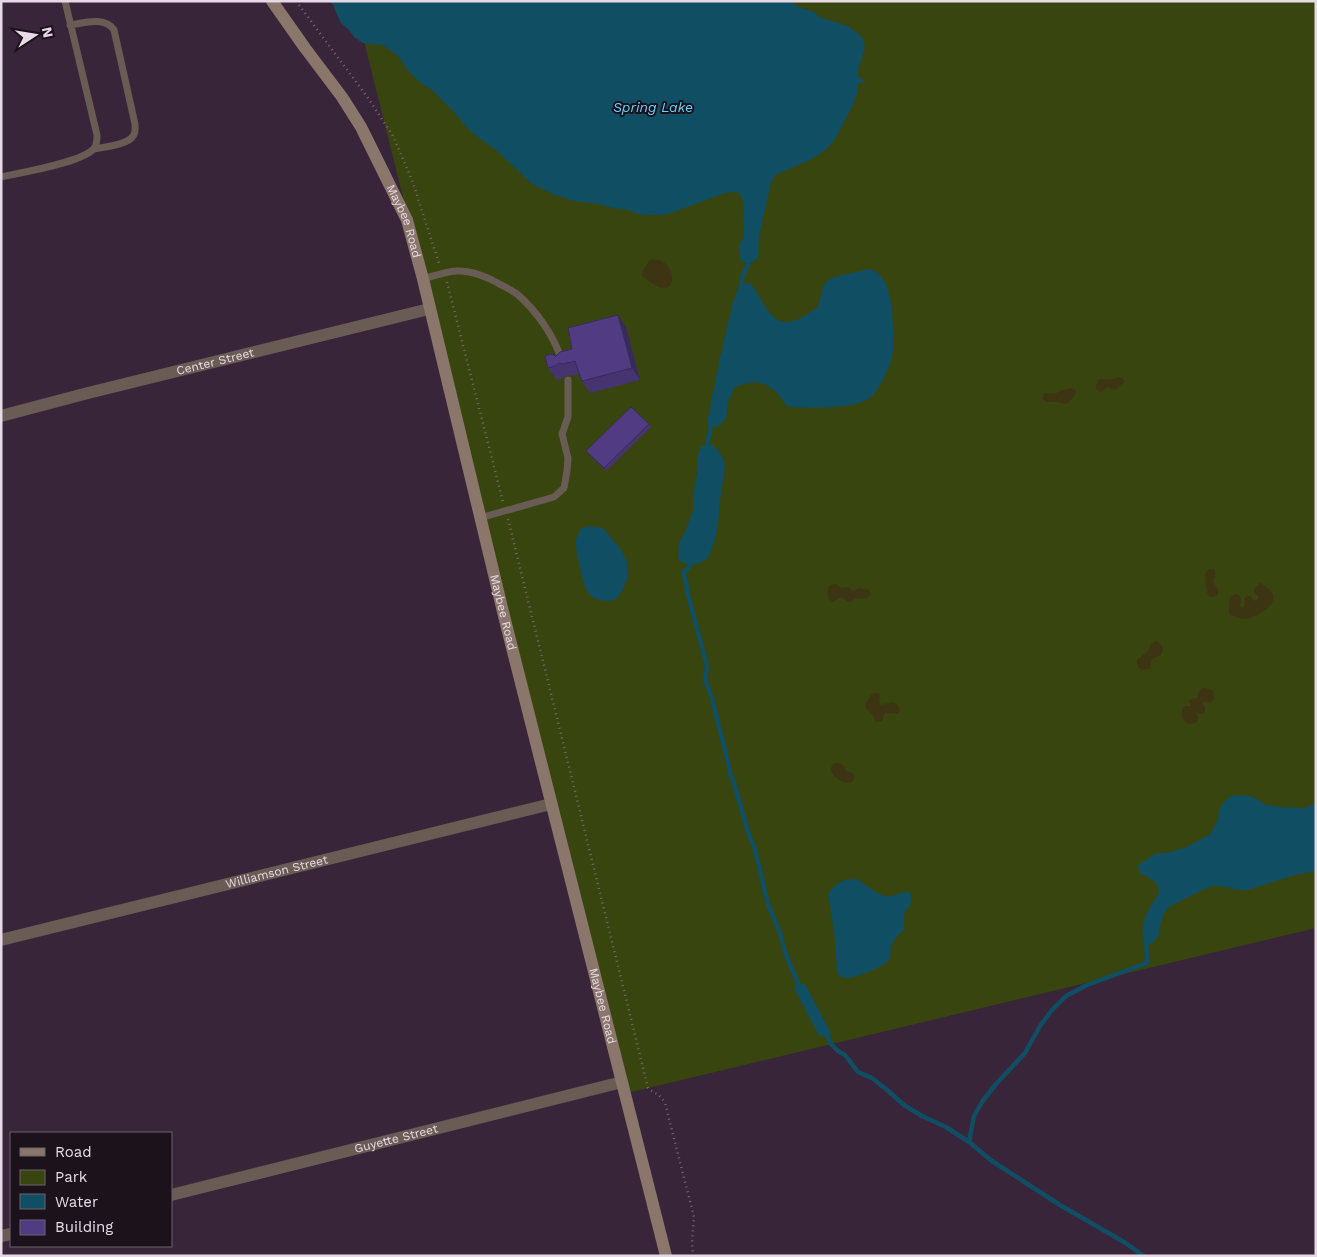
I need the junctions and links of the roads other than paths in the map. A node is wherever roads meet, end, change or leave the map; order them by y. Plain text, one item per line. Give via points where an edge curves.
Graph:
1 (65, 1) edge
2 (272, 1) edge
3 (70, 24) junction
4 (94, 149) junction
5 (1, 177) edge
6 (423, 279) junction
7 (429, 309) junction
8 (563, 363) edge
9 (568, 380) dead end
10 (1, 416) edge
11 (480, 518) junction
12 (551, 804) junction
13 (1, 940) edge
14 (622, 1082) junction
15 (172, 1195) edge
16 (666, 1256) edge

1 - 3 lane
2 - 6 main road, Maybee Road via 361,127 407,220
3 - 4 lane via 97,135
3 - 4 lane via 101,22 114,30 135,124 134,136 128,142
4 - 5 lane via 61,164
6 - 7 main road, Maybee Road
6 - 8 lane via 460,271 479,274 503,285 517,294 548,329
7 - 10 street, Center Street
7 - 11 main road, Maybee Road
9 - 11 lane via 568,416 562,434 568,458 564,488 554,497
11 - 12 main road, Maybee Road
12 - 13 street, Williamson Street
12 - 14 main road, Maybee Road
14 - 15 street, Guyette Street
14 - 16 main road, Maybee Road

